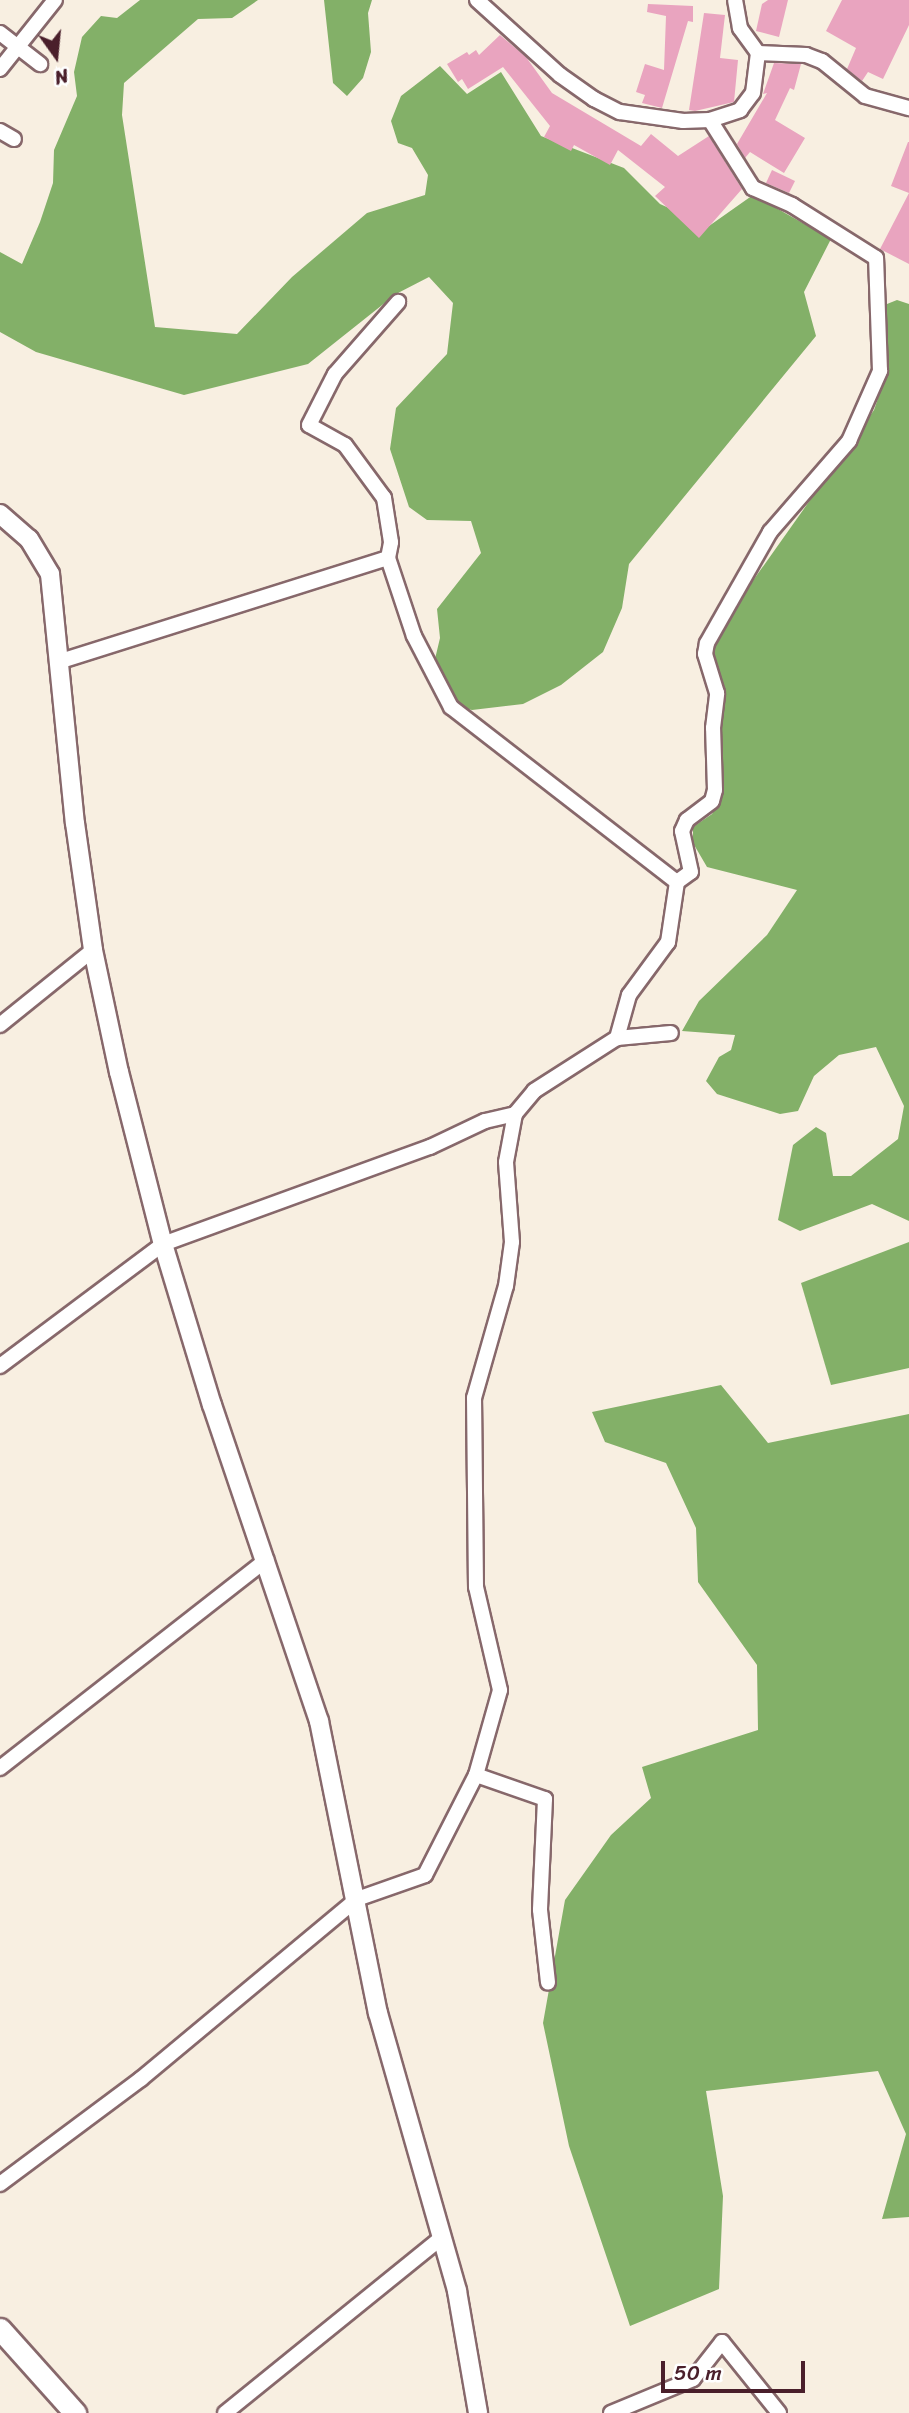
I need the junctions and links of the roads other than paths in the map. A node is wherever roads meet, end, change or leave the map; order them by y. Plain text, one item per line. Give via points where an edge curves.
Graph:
1 (55, 0) edge
2 (477, 0) edge
3 (734, 0) edge
4 (0, 33) edge
5 (17, 47) junction
6 (758, 52) junction
7 (40, 64) dead end
8 (0, 69) edge
9 (909, 108) edge
10 (710, 120) junction
11 (0, 131) edge
12 (14, 139) dead end
13 (398, 302) dead end
14 (0, 514) edge
15 (388, 558) junction
16 (61, 661) junction
17 (677, 883) junction
18 (93, 950) junction
19 (0, 1025) edge
20 (671, 1033) dead end
21 (617, 1038) junction
22 (515, 1114) junction
23 (163, 1244) junction
24 (0, 1366) edge
25 (266, 1560) junction
26 (0, 1768) edge
27 (475, 1775) junction
28 (357, 1899) junction
29 (548, 1983) dead end
30 (0, 2184) edge
31 (442, 2237) junction
32 (0, 2329) edge
33 (75, 2413) edge
34 (225, 2413) edge
35 (478, 2413) edge
36 (611, 2413) edge
37 (779, 2413) edge

1 - 5 street
2 - 10 street via 560,75 620,112 653,119
3 - 6 street via 740,28
4 - 5 street
5 - 7 street
5 - 8 street
6 - 9 street via 806,55 822,61 865,96
6 - 10 street via 753,93 740,110
10 - 17 street via 753,188 792,205 876,258 880,371 849,441 770,532 707,643 705,654 717,693 715,790 712,801 687,820 682,831 691,872
11 - 12 street
13 - 15 street via 335,374 309,425 345,445 384,498 391,542
14 - 16 street via 29,539 50,574
15 - 16 street
15 - 17 street via 414,636 451,707
16 - 18 street via 75,822
17 - 21 street via 668,942 629,995
18 - 19 street
18 - 23 street
20 - 21 street
21 - 22 street via 534,1091
22 - 23 street
22 - 27 street via 506,1162 512,1242 506,1286 474,1398 474,1565 500,1690
23 - 24 street
23 - 25 street
25 - 26 street
25 - 28 street via 319,1721
27 - 28 street via 425,1875
27 - 29 street via 545,1799 540,1910
28 - 30 street via 141,2079
28 - 31 street via 399,2095
31 - 34 street
31 - 35 street
32 - 33 main road
36 - 37 street via 693,2379 722,2342

